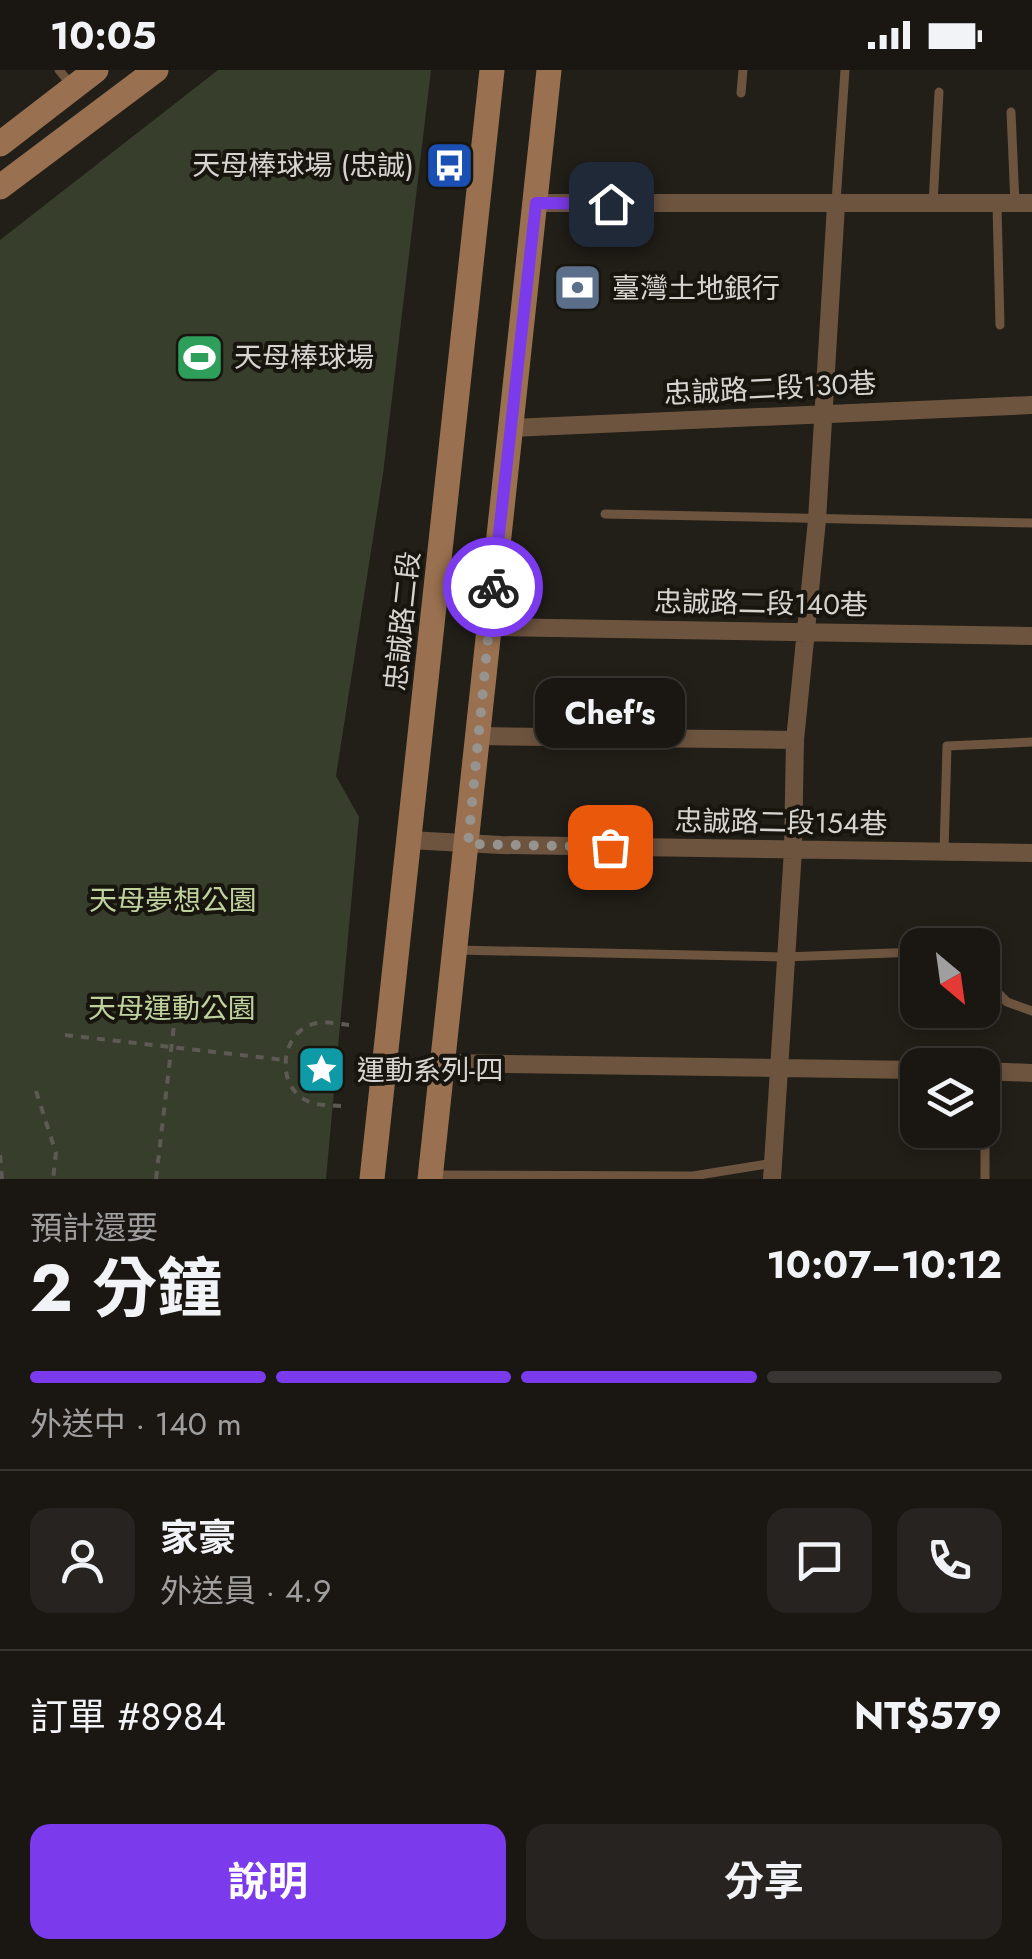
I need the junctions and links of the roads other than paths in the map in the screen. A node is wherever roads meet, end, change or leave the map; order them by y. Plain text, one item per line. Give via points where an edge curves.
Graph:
1 (96, 70) edge
2 (156, 70) edge
3 (492, 70) edge
4 (549, 70) edge
5 (743, 70) edge
6 (845, 70) edge
7 (66, 79) edge
8 (939, 92) dead end
9 (741, 93) dead end
10 (1012, 112) dead end
11 (0, 144) edge
12 (0, 187) edge
13 (536, 203) junction
14 (836, 204) junction
15 (933, 204) junction
16 (1015, 205) edge
17 (1000, 325) dead end
18 (1032, 405) edge
19 (825, 413) junction
20 (510, 428) junction
21 (606, 514) dead end
22 (817, 520) junction
23 (1032, 523) edge
24 (489, 627) junction
25 (807, 631) junction
26 (1032, 636) edge
27 (477, 736) junction
28 (795, 740) junction
29 (1032, 742) edge
30 (409, 840) junction
31 (468, 844) junction
32 (793, 850) junction
33 (944, 852) junction
34 (1032, 854) edge
35 (455, 950) junction
36 (900, 953) edge
37 (784, 958) junction
38 (1000, 995) edge
39 (1032, 1011) edge
40 (442, 1062) junction
41 (778, 1068) junction
42 (900, 1070) edge
43 (1000, 1072) edge
44 (1032, 1073) edge
45 (985, 1148) edge
46 (772, 1171) edge
47 (430, 1177) edge
48 (372, 1179) edge
49 (985, 1179) edge

1 - 7 street
2 - 12 street
3 - 30 street, 忠誠路二段
4 - 13 street
5 - 9 lane
6 - 14 lane
7 - 11 street
8 - 15 lane
10 - 16 lane
13 - 14 street
13 - 20 street
14 - 15 street
14 - 19 street
15 - 16 street
16 - 17 lane
18 - 19 street, 忠誠路二段130巷
19 - 20 street, 忠誠路二段130巷
19 - 22 street
20 - 24 street
21 - 22 lane
22 - 23 lane
22 - 25 street
24 - 25 street, 忠誠路二段140巷
24 - 27 street
25 - 26 street, 忠誠路二段140巷
25 - 28 street
27 - 28 street
27 - 31 street
28 - 32 street
29 - 33 lane via 947,746
30 - 31 street, 忠誠路二段154巷
30 - 48 street, 忠誠路二段
31 - 32 street, 忠誠路二段154巷
31 - 35 street
32 - 33 street, 忠誠路二段154巷
32 - 37 street
33 - 34 street, 忠誠路二段154巷
35 - 37 lane
35 - 40 street
36 - 37 lane
37 - 41 street
38 - 39 lane
40 - 41 street
40 - 47 street
41 - 42 street
41 - 46 street
43 - 44 street
45 - 49 lane
46 - 47 lane via 735,1166 693,1176

